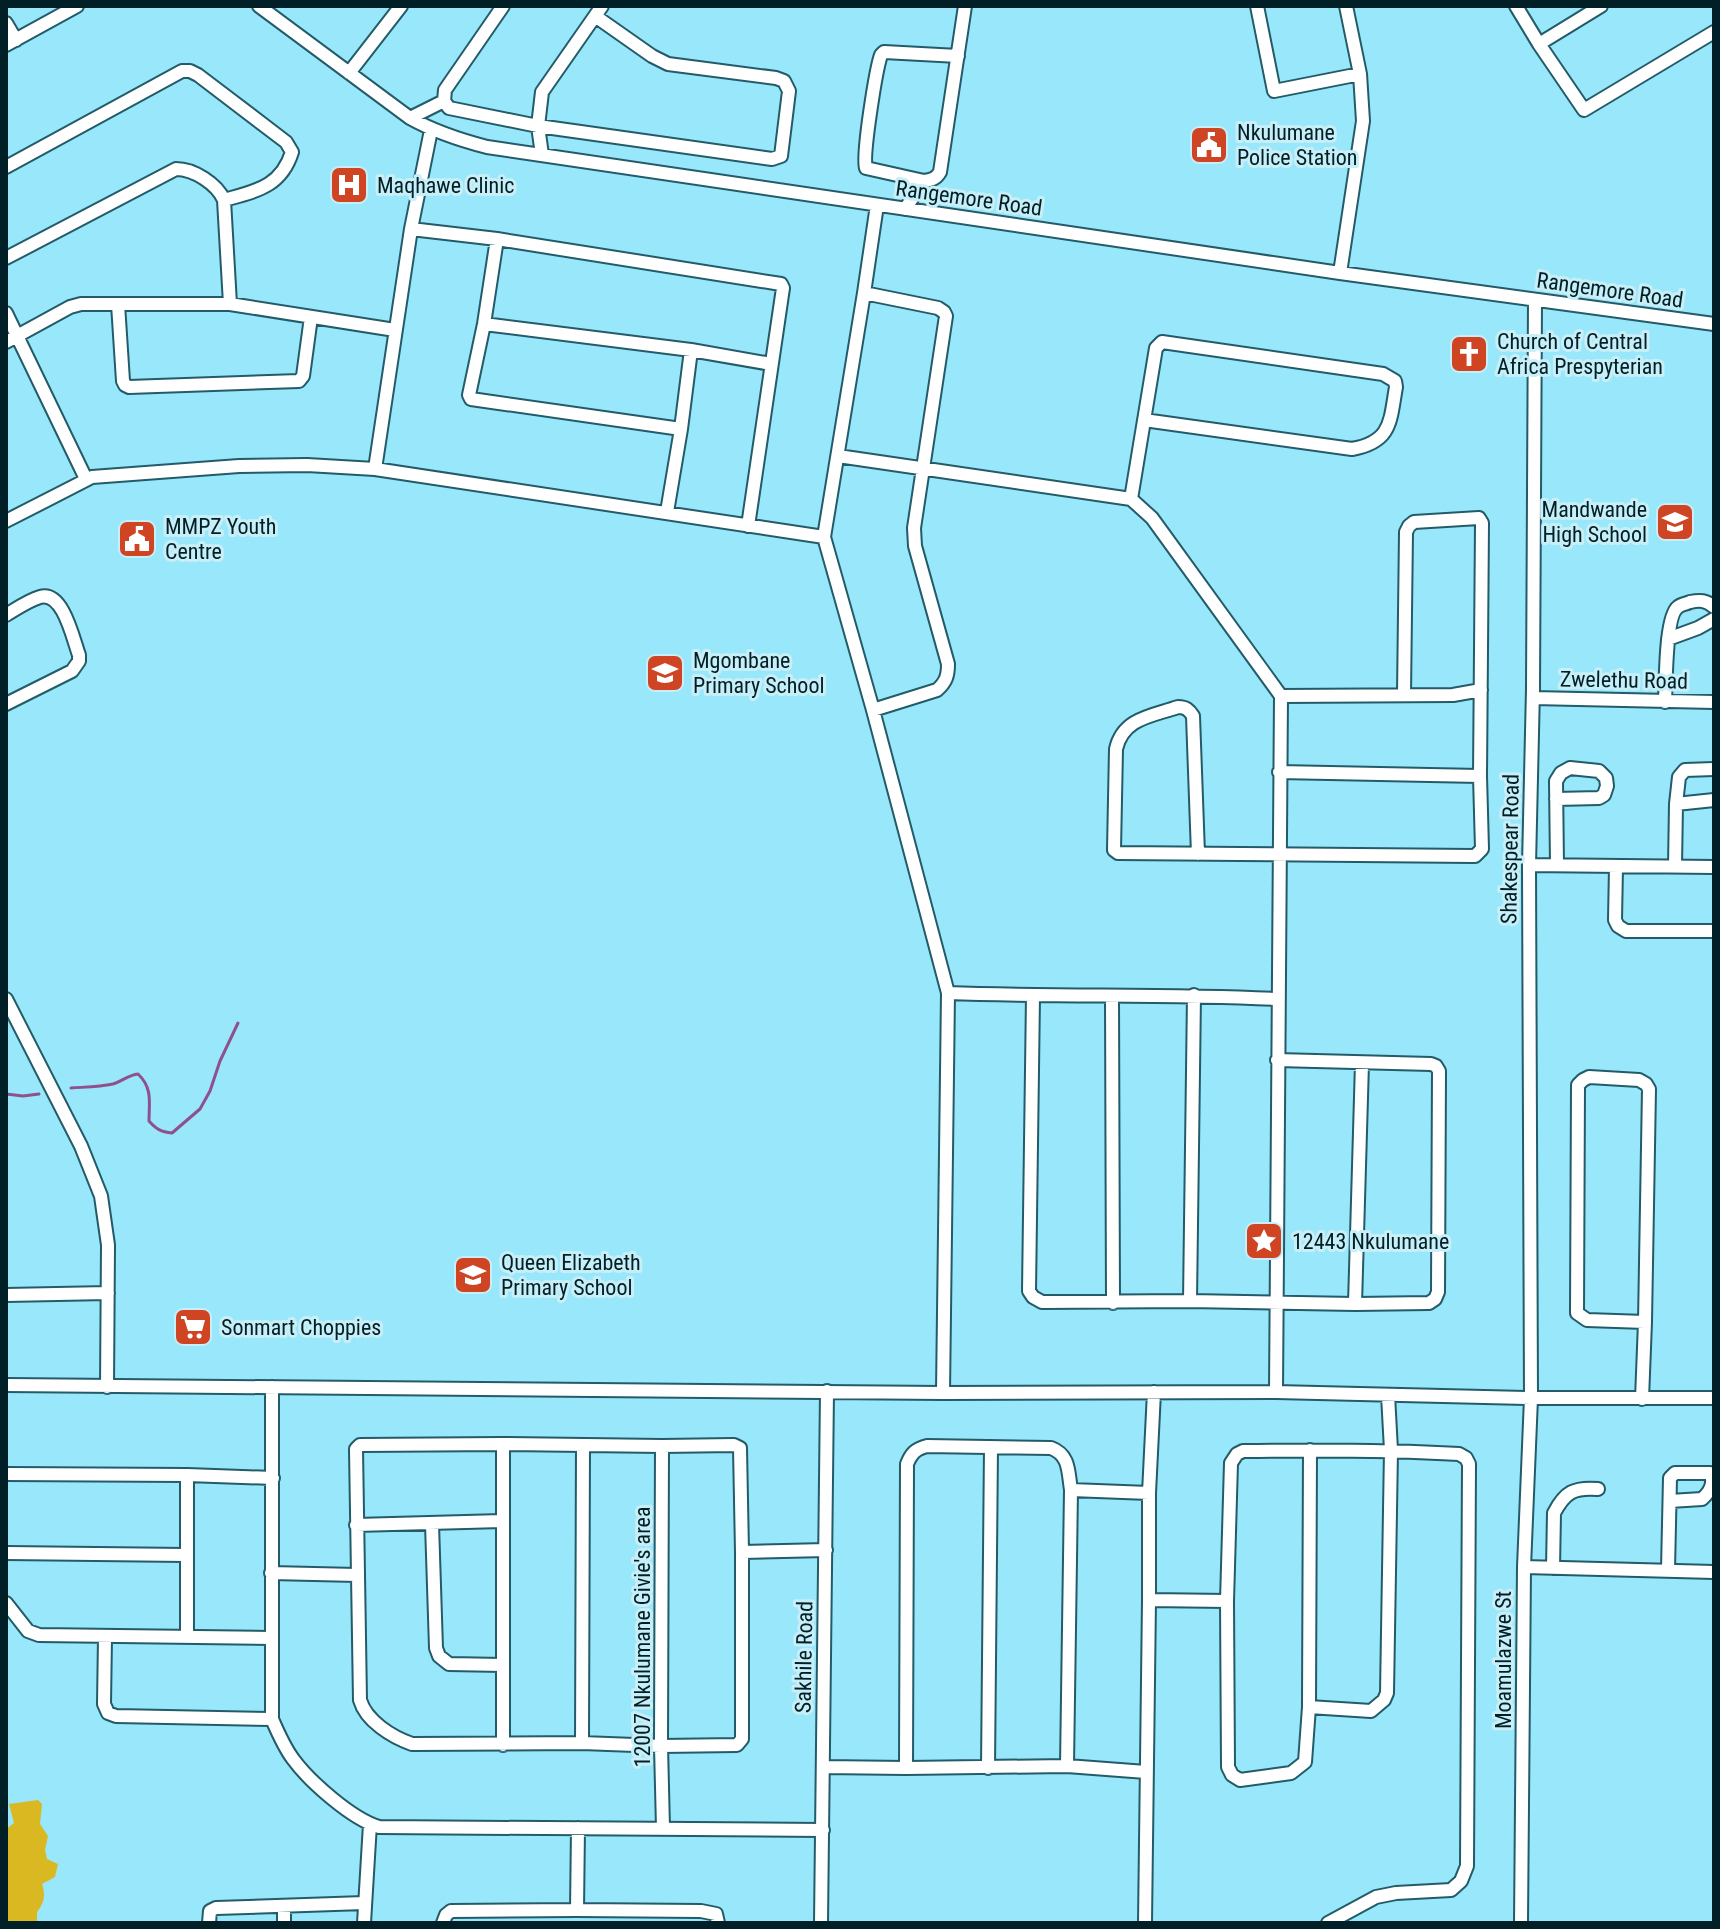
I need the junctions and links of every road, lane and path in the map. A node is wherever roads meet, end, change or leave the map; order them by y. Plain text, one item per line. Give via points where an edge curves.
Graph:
1 (77, 6) edge
2 (259, 6) edge
3 (401, 6) edge
4 (503, 6) edge
5 (965, 6) edge
6 (1257, 6) edge
7 (1346, 6) edge
8 (1516, 6) edge
9 (1601, 6) edge
10 (599, 11) edge
11 (6, 23) edge
12 (1714, 32) edge
13 (11, 43) edge
14 (1539, 44) junction
15 (958, 56) junction
16 (349, 73) junction
17 (1360, 74) junction
18 (444, 101) junction
19 (410, 118) junction
20 (538, 126) junction
21 (431, 130) junction
22 (542, 155) junction
23 (6, 167) edge
24 (924, 181) junction
25 (224, 200) junction
26 (877, 205) junction
27 (905, 209) junction
28 (411, 229) junction
29 (497, 239) junction
30 (6, 258) edge
31 (1340, 273) junction
32 (864, 293) junction
33 (1535, 300) junction
34 (118, 304) junction
35 (230, 304) junction
36 (6, 313) edge
37 (311, 317) junction
38 (484, 324) junction
39 (1714, 324) edge
40 (395, 330) junction
41 (12, 339) edge
42 (691, 350) junction
43 (771, 364) junction
44 (1144, 420) junction
45 (681, 429) junction
46 (838, 456) junction
47 (924, 468) junction
48 (375, 469) junction
49 (86, 479) junction
50 (1131, 499) junction
51 (667, 512) junction
52 (6, 521) edge
53 (748, 526) junction
54 (824, 537) junction
55 (1714, 607) edge
56 (6, 615) edge
57 (1714, 619) edge
58 (1668, 639) junction
59 (1481, 690) junction
60 (1404, 694) junction
61 (1281, 696) junction
62 (1533, 698) junction
63 (1665, 702) junction
64 (1714, 702) edge
65 (6, 704) edge
66 (873, 710) junction
67 (1714, 769) edge
68 (1279, 772) junction
69 (1480, 776) junction
70 (1556, 799) dead end
71 (1714, 800) edge
72 (1676, 804) junction
73 (1198, 854) junction
74 (1279, 856) junction
75 (1529, 865) junction
76 (1557, 865) junction
77 (1675, 866) junction
78 (1616, 867) junction
79 (1714, 867) edge
80 (1714, 931) edge
81 (948, 993) junction
82 (1194, 995) junction
83 (1033, 996) junction
84 (1112, 996) junction
85 (6, 999) edge
86 (1277, 999) junction
87 (1277, 1060) junction
88 (1362, 1063) junction
89 (108, 1293) junction
90 (6, 1295) edge
91 (1190, 1301) junction
92 (1276, 1302) junction
93 (1113, 1303) junction
94 (1355, 1304) junction
95 (1645, 1322) junction
96 (6, 1385) edge
97 (107, 1387) junction
98 (272, 1387) junction
99 (827, 1391) junction
100 (1154, 1392) junction
101 (1276, 1392) junction
102 (943, 1393) junction
103 (1388, 1395) junction
104 (1531, 1398) junction
105 (1714, 1398) edge
106 (1642, 1399) junction
107 (503, 1444) junction
108 (583, 1445) junction
109 (662, 1446) junction
110 (991, 1447) junction
111 (1310, 1450) junction
112 (1391, 1450) junction
113 (6, 1474) edge
114 (187, 1475) junction
115 (273, 1478) junction
116 (1598, 1489) dead end
117 (1071, 1490) junction
118 (1149, 1493) junction
119 (1670, 1501) dead end
120 (502, 1521) junction
121 (432, 1524) junction
122 (356, 1525) junction
123 (826, 1550) junction
124 (742, 1552) junction
125 (6, 1553) edge
126 (186, 1555) junction
127 (1524, 1567) junction
128 (1553, 1568) junction
129 (1668, 1570) junction
130 (1714, 1572) edge
131 (271, 1573) junction
132 (357, 1575) junction
133 (1149, 1600) junction
134 (1227, 1601) junction
135 (6, 1603) edge
136 (187, 1636) junction
137 (105, 1637) junction
138 (272, 1638) junction
139 (503, 1665) junction
140 (1309, 1707) junction
141 (272, 1719) junction
142 (582, 1743) junction
143 (503, 1745) junction
144 (661, 1746) junction
145 (1067, 1766) junction
146 (823, 1767) junction
147 (906, 1768) junction
148 (988, 1768) junction
149 (1146, 1772) junction
150 (370, 1824) junction
151 (578, 1828) junction
152 (663, 1828) junction
153 (823, 1830) junction
154 (364, 1903) junction
155 (284, 1906) junction
156 (577, 1910) junction
157 (209, 1923) edge
158 (284, 1923) edge
159 (364, 1923) edge
160 (443, 1923) edge
161 (718, 1923) edge
162 (821, 1923) edge
163 (1144, 1923) edge
164 (1328, 1923) edge
165 (1521, 1923) edge

1 - 13 street
2 - 16 street, Rangemore Road
3 - 16 street
4 - 18 street via 445,90
5 - 15 street
6 - 17 street via 1274,91
7 - 17 street
8 - 14 street
9 - 14 street
10 - 20 street via 543,89
10 - 20 street via 668,64 784,81 789,91 781,156 772,159
11 - 13 street
12 - 14 street via 1584,110
15 - 24 street via 940,172
15 - 24 street via 884,52 880,58 865,166
16 - 19 street, Rangemore Road
17 - 31 street via 1363,121
18 - 19 street
18 - 20 street via 456,111
19 - 21 street, Rangemore Road
20 - 22 street
21 - 22 street, Rangemore Road via 487,147
21 - 28 street
22 - 26 street, Rangemore Road
23 - 25 street via 190,71 274,132 292,152 269,185
24 - 27 street
25 - 30 street via 195,174 176,169
25 - 35 street
26 - 27 street, Rangemore Road
26 - 32 street
27 - 31 street, Rangemore Road
28 - 29 street
28 - 40 street
29 - 38 street
29 - 43 street via 781,284
31 - 33 street, Rangemore Road
32 - 46 street
32 - 47 street via 938,308 946,316
33 - 39 street, Rangemore Road
33 - 62 street, Shakespear Road
34 - 35 street
34 - 37 street via 123,381 129,387 299,381
34 - 41 street via 75,305
35 - 37 street
36 - 41 street
37 - 40 street
38 - 42 street
38 - 45 street via 469,395 474,400
40 - 48 street
41 - 49 street
42 - 43 street
42 - 45 street
43 - 53 street
44 - 44 street via 1156,348 1162,342 1383,374 1396,387 1382,436 1352,449
44 - 50 street
45 - 51 street
46 - 47 street
46 - 54 street
47 - 50 street
47 - 66 street via 914,538 948,664 947,679 937,690
48 - 49 street via 239,466
48 - 51 street
49 - 52 street
50 - 61 street via 1152,518
51 - 53 street
53 - 54 street
54 - 66 street
55 - 58 street via 1695,601 1678,607
56 - 65 street via 39,597 52,598 61,606 79,661 72,671
57 - 58 street
58 - 63 street
59 - 60 street
59 - 60 street via 1482,523 1476,518 1414,522 1406,532
59 - 69 street
60 - 61 street
61 - 68 street
62 - 63 street, Zwelethu Road
62 - 75 street, Shakespear Road
63 - 64 street, Zwelethu Road
66 - 81 street
67 - 72 street via 1681,773
68 - 69 street
68 - 74 street
69 - 74 street via 1482,849 1475,856
70 - 76 street
71 - 72 street
72 - 77 street
73 - 73 street via 1114,850 1118,739 1134,722 1178,707 1193,716
73 - 74 street
74 - 86 street
75 - 76 street
75 - 104 street, Shakespear Road
76 - 78 street
77 - 78 street
77 - 79 street
78 - 80 street via 1618,926 1626,931
81 - 83 street
81 - 102 street
82 - 84 street
82 - 86 street
82 - 91 street
83 - 84 street
83 - 93 street via 1029,1291 1042,1302
84 - 93 street
85 - 89 street via 101,1196
86 - 87 street
87 - 88 street
87 - 92 street
88 - 94 street
88 - 94 street via 1431,1064 1439,1071 1438,1292 1429,1303
89 - 90 street
89 - 97 street
91 - 92 street
91 - 93 street
92 - 94 street
92 - 101 street
95 - 95 street via 1649,1089 1639,1080 1589,1077 1578,1085 1577,1313 1587,1320
95 - 106 street
96 - 97 street
97 - 98 street
98 - 99 street
98 - 115 street
99 - 102 street
99 - 123 street, Sakhile Road
100 - 101 street
100 - 102 street
100 - 118 street
101 - 103 street
103 - 104 street
103 - 112 street
104 - 106 street
104 - 127 street, Moamulazwe St
105 - 106 street
107 - 108 street
107 - 120 street
107 - 122 street via 360,1445 355,1452
108 - 109 street
108 - 142 street
109 - 124 street via 740,1448
109 - 144 street, 12007 Nkulumane Givie's area
110 - 117 street via 1059,1451 1066,1459
110 - 147 street via 927,1446 915,1450 907,1464
110 - 148 street
111 - 112 street
111 - 134 street via 1243,1451 1231,1463
111 - 140 street
112 - 140 street via 1387,1693 1371,1711
112 - 164 street via 1459,1454 1469,1464 1467,1866 1451,1890 1376,1897
113 - 114 street
114 - 115 street
114 - 126 street
115 - 131 street
116 - 128 street via 1571,1491 1558,1505
117 - 118 street
117 - 145 street
118 - 133 street
119 - 129 street
120 - 121 street
120 - 139 street
121 - 122 street
121 - 139 street via 439,1656 449,1664
122 - 132 street
123 - 124 street
123 - 146 street, Sakhile Road
124 - 144 street via 741,1740 737,1745
125 - 126 street
126 - 136 street
127 - 128 street
127 - 165 street, Moamulazwe St
128 - 129 street
129 - 130 street
131 - 132 street
131 - 138 street
132 - 143 street via 362,1708 394,1736 412,1744
133 - 134 street
133 - 149 street
134 - 140 street via 1232,1775 1240,1780 1299,1768 1305,1762
135 - 137 street via 33,1633
136 - 137 street
136 - 138 street
137 - 141 street via 108,1713
138 - 141 street
139 - 143 street
141 - 150 street via 294,1761
142 - 143 street
142 - 144 street
144 - 152 street, 12007 Nkulumane Givie's area
145 - 148 street
145 - 149 street
146 - 147 street
146 - 153 street, Sakhile Road
147 - 148 street
149 - 163 street
150 - 151 street
150 - 154 street
151 - 152 street
151 - 156 street
152 - 153 street
153 - 162 street, Sakhile Road
154 - 155 street
154 - 159 street
155 - 157 street via 216,1908 210,1911
155 - 158 street
156 - 160 street via 451,1911
156 - 161 street via 701,1911 716,1914

